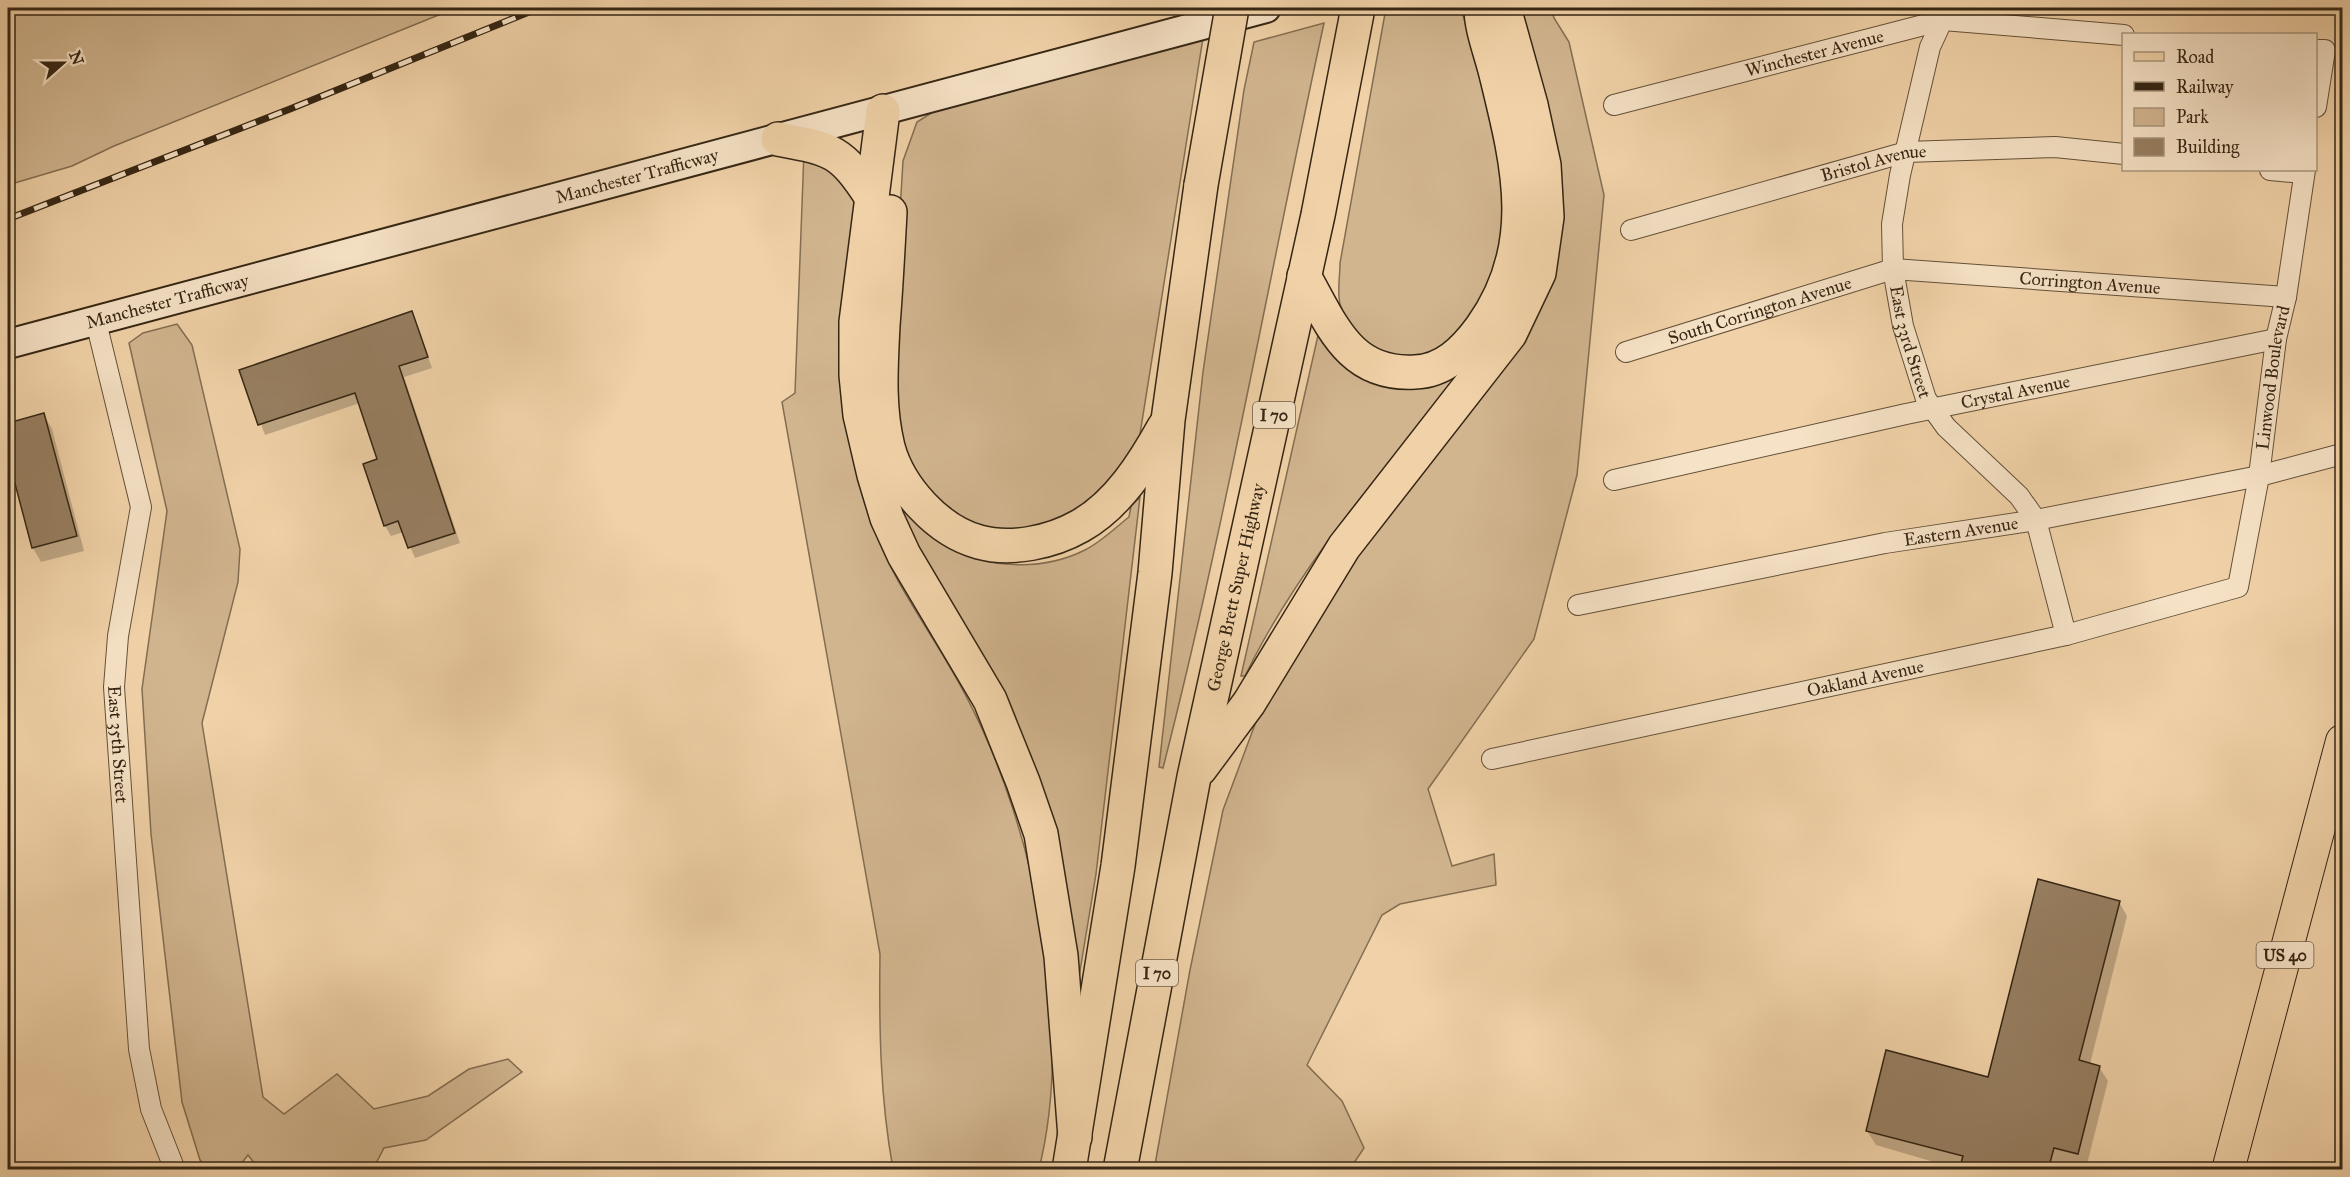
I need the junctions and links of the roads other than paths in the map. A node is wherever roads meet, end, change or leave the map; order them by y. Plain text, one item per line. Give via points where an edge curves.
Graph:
1 (1232, 8) edge
2 (1266, 8) edge
3 (1358, 8) edge
4 (1481, 8) edge
5 (1504, 8) edge
6 (1945, 14) edge
7 (2122, 35) edge
8 (2320, 50) edge
9 (2317, 92) edge
10 (1614, 105) dead end
11 (883, 111) junction
12 (778, 139) junction
13 (1906, 152) junction
14 (2122, 154) edge
15 (2305, 171) edge
16 (872, 198) junction
17 (1631, 230) dead end
18 (1893, 270) junction
19 (1304, 276) junction
20 (2286, 297) junction
21 (96, 322) junction
22 (2276, 339) junction
23 (8, 344) edge
24 (1626, 352) dead end
25 (1932, 409) junction
26 (1168, 420) junction
27 (2343, 454) edge
28 (2259, 476) junction
29 (1614, 480) dead end
30 (2036, 520) junction
31 (2238, 587) joint
32 (1578, 605) dead end
33 (2066, 635) junction
34 (2343, 741) edge
35 (1492, 759) dead end
36 (1194, 777) junction
37 (1075, 1137) junction
38 (175, 1170) edge
39 (1069, 1170) edge
40 (1120, 1170) edge
41 (2228, 1170) edge

1 - 26 highway, bridge
2 - 11 main road, Manchester Trafficway
3 - 19 highway, George Brett Super Highway / I 70
4 - 19 highway via 1516,158 1520,195 1512,265 1489,317 1468,345 1447,363 1425,372 1397,374 1370,366 1343,345
5 - 36 highway via 1544,165 1547,217 1539,273 1510,334 1344,547 1249,703
6 - 7 street, Winchester Avenue
6 - 10 street, Winchester Avenue
6 - 13 street, East 33rd Street via 1930,47
8 - 9 street
11 - 12 main road, Manchester Trafficway
11 - 16 highway
11 - 26 highway via 892,178 879,394 889,449 908,489 942,525 979,542 1015,544 1049,540 1082,525 1117,495 1147,459
12 - 16 highway via 826,148 854,170
12 - 21 main road, Manchester Trafficway
13 - 14 street, Bristol Avenue via 2055,147
13 - 17 street, Bristol Avenue
13 - 18 street, East 33rd Street via 1892,224
15 - 20 street, Linwood Boulevard
16 - 37 highway via 856,322 860,415 888,518 904,555 990,700 1041,834 1060,956
18 - 20 street, Corrington Avenue
18 - 24 street, South Corrington Avenue
18 - 25 street, East 33rd Street via 1909,344
19 - 36 highway, George Brett Super Highway / I 70
20 - 22 street, Linwood Boulevard
21 - 23 main road, Manchester Trafficway
21 - 38 street, East 35th Street via 141,507 118,636 114,687 139,1049 151,1109
22 - 25 street, Crystal Avenue
22 - 28 street, Linwood Boulevard
25 - 29 street, Crystal Avenue
25 - 30 street, East 33rd Street via 2019,496
26 - 37 highway via 1155,573 1118,866
27 - 28 street, Eastern Avenue
28 - 30 street, Eastern Avenue
28 - 31 street, Linwood Boulevard
30 - 32 street, Eastern Avenue via 1885,543
30 - 33 street, East 33rd Street
31 - 33 street, Oakland Avenue
33 - 35 street, Oakland Avenue
34 - 41 main road, US 40
36 - 40 highway, George Brett Super Highway / I 70
37 - 39 highway

